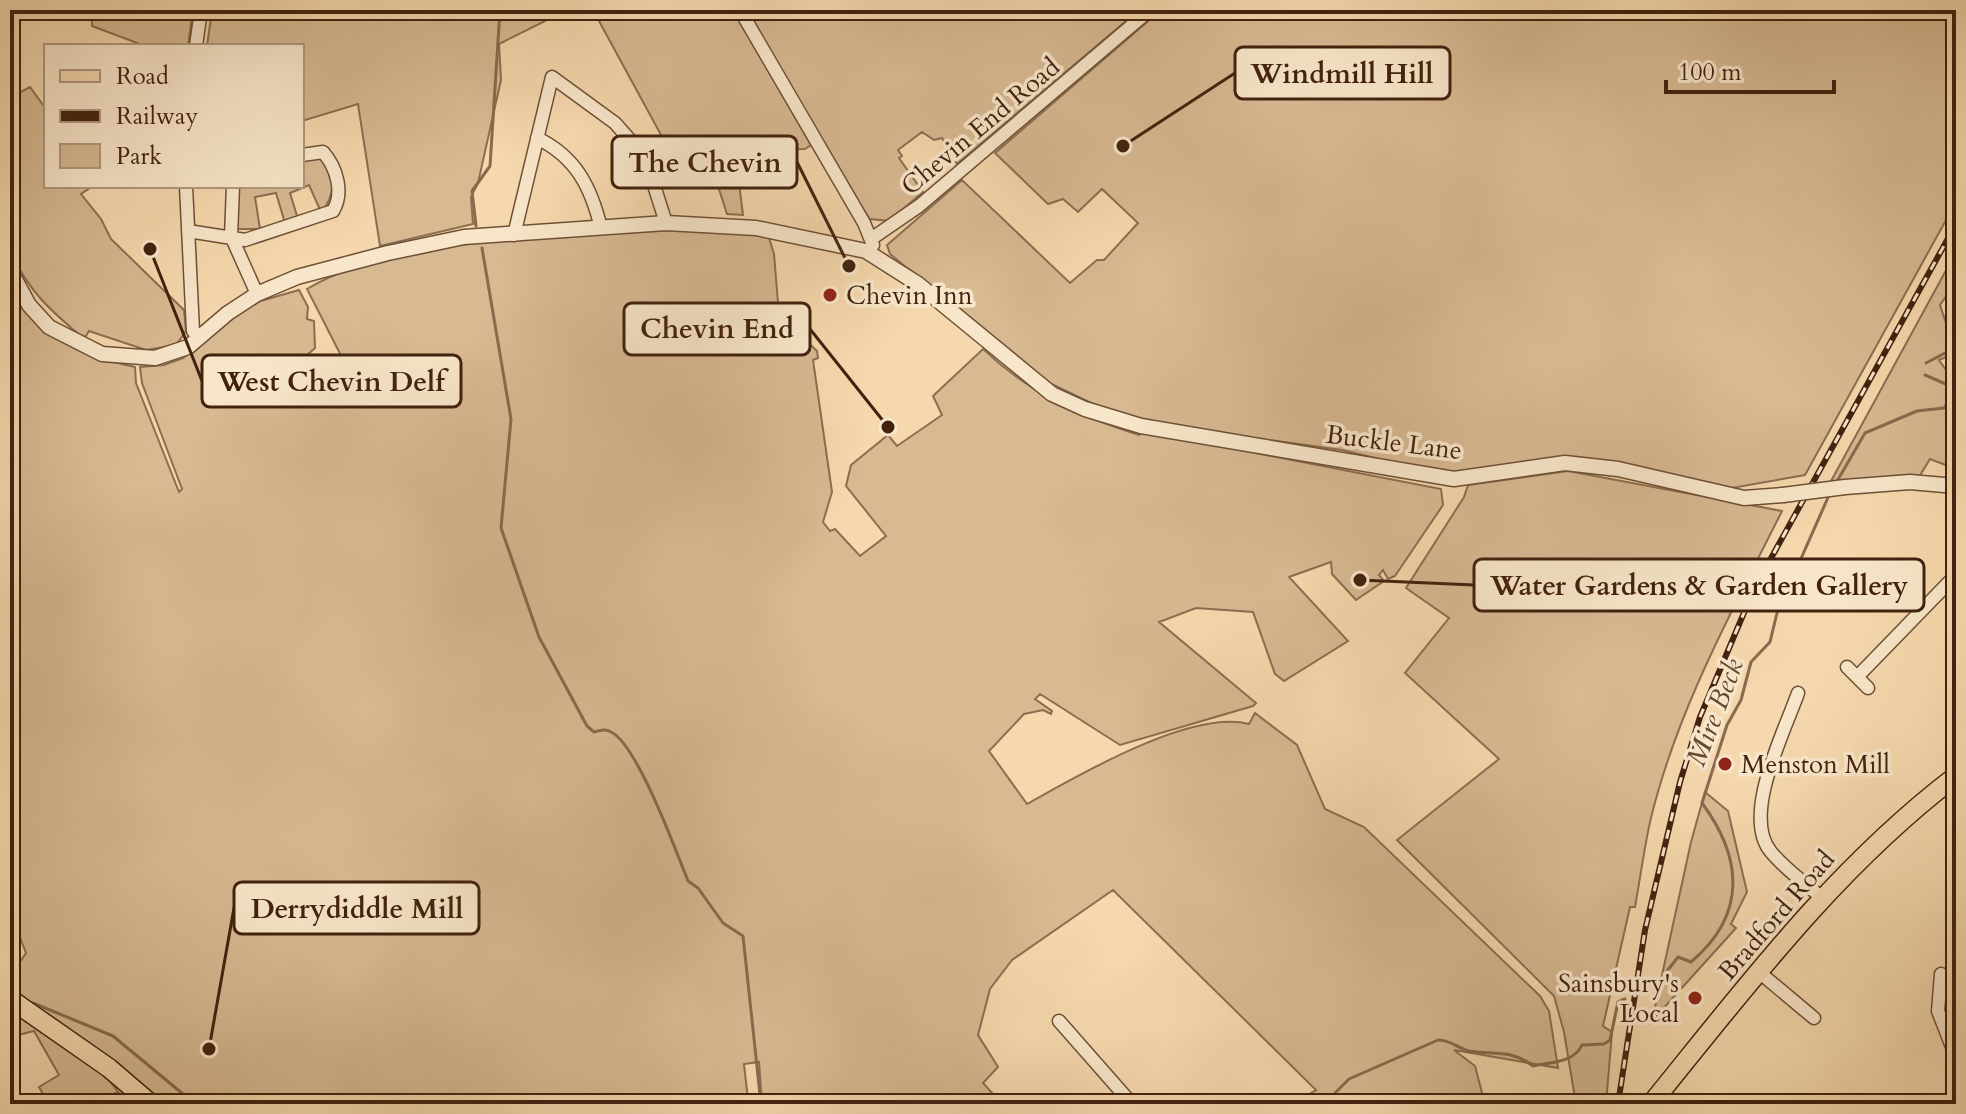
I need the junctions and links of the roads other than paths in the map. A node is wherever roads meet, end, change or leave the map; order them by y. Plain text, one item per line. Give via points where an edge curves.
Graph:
1 (201, 10) edge
2 (740, 10) edge
3 (1150, 10) edge
4 (196, 44) edge
5 (537, 138) junction
6 (304, 155) edge
7 (186, 188) edge
8 (233, 188) edge
9 (666, 223) junction
10 (601, 228) junction
11 (188, 231) junction
12 (514, 235) junction
13 (231, 236) junction
14 (871, 239) junction
15 (876, 256) junction
16 (10, 270) edge
17 (257, 294) junction
18 (199, 337) junction
19 (1956, 486) edge
20 (1956, 575) edge
21 (1847, 667) dead end
22 (1857, 677) junction
23 (1868, 688) dead end
24 (1798, 693) dead end
25 (1955, 779) edge
26 (1822, 898) junction
27 (1759, 972) junction
28 (1941, 974) dead end
29 (10, 999) edge
30 (1814, 1018) dead end
31 (1059, 1021) dead end
32 (1956, 1057) edge
33 (151, 1104) edge
34 (1132, 1104) edge
35 (1651, 1104) edge

1 - 4 street
2 - 14 street
3 - 14 street, Chevin End Road via 908,216
5 - 9 street via 552,77 615,123 645,157
5 - 10 street via 561,150 576,167 595,202
5 - 12 street
6 - 13 street via 323,152 332,162 339,189 333,211 245,240
7 - 11 street
8 - 13 street
9 - 10 street, Buckle Lane
9 - 15 street, Buckle Lane via 756,228 837,242
10 - 12 street, Buckle Lane
11 - 13 street
11 - 18 street via 193,331
12 - 17 street, Buckle Lane via 464,237 388,253 297,277
13 - 17 street
14 - 15 street
15 - 19 street, Buckle Lane, bridge via 1052,394 1141,426 1454,479 1565,463 1618,469 1744,498 1910,482
16 - 18 street, Buckle Lane via 29,305 49,327 102,354 155,358 188,347
17 - 18 street, Buckle Lane
20 - 22 street
21 - 22 street
22 - 23 street
24 - 26 street via 1758,808 1770,851
25 - 26 main road, Bradford Road via 1887,832
26 - 27 main road, Bradford Road
27 - 30 street
27 - 35 main road, Bradford Road
28 - 32 street via 1938,1011
29 - 33 main road
31 - 34 street

